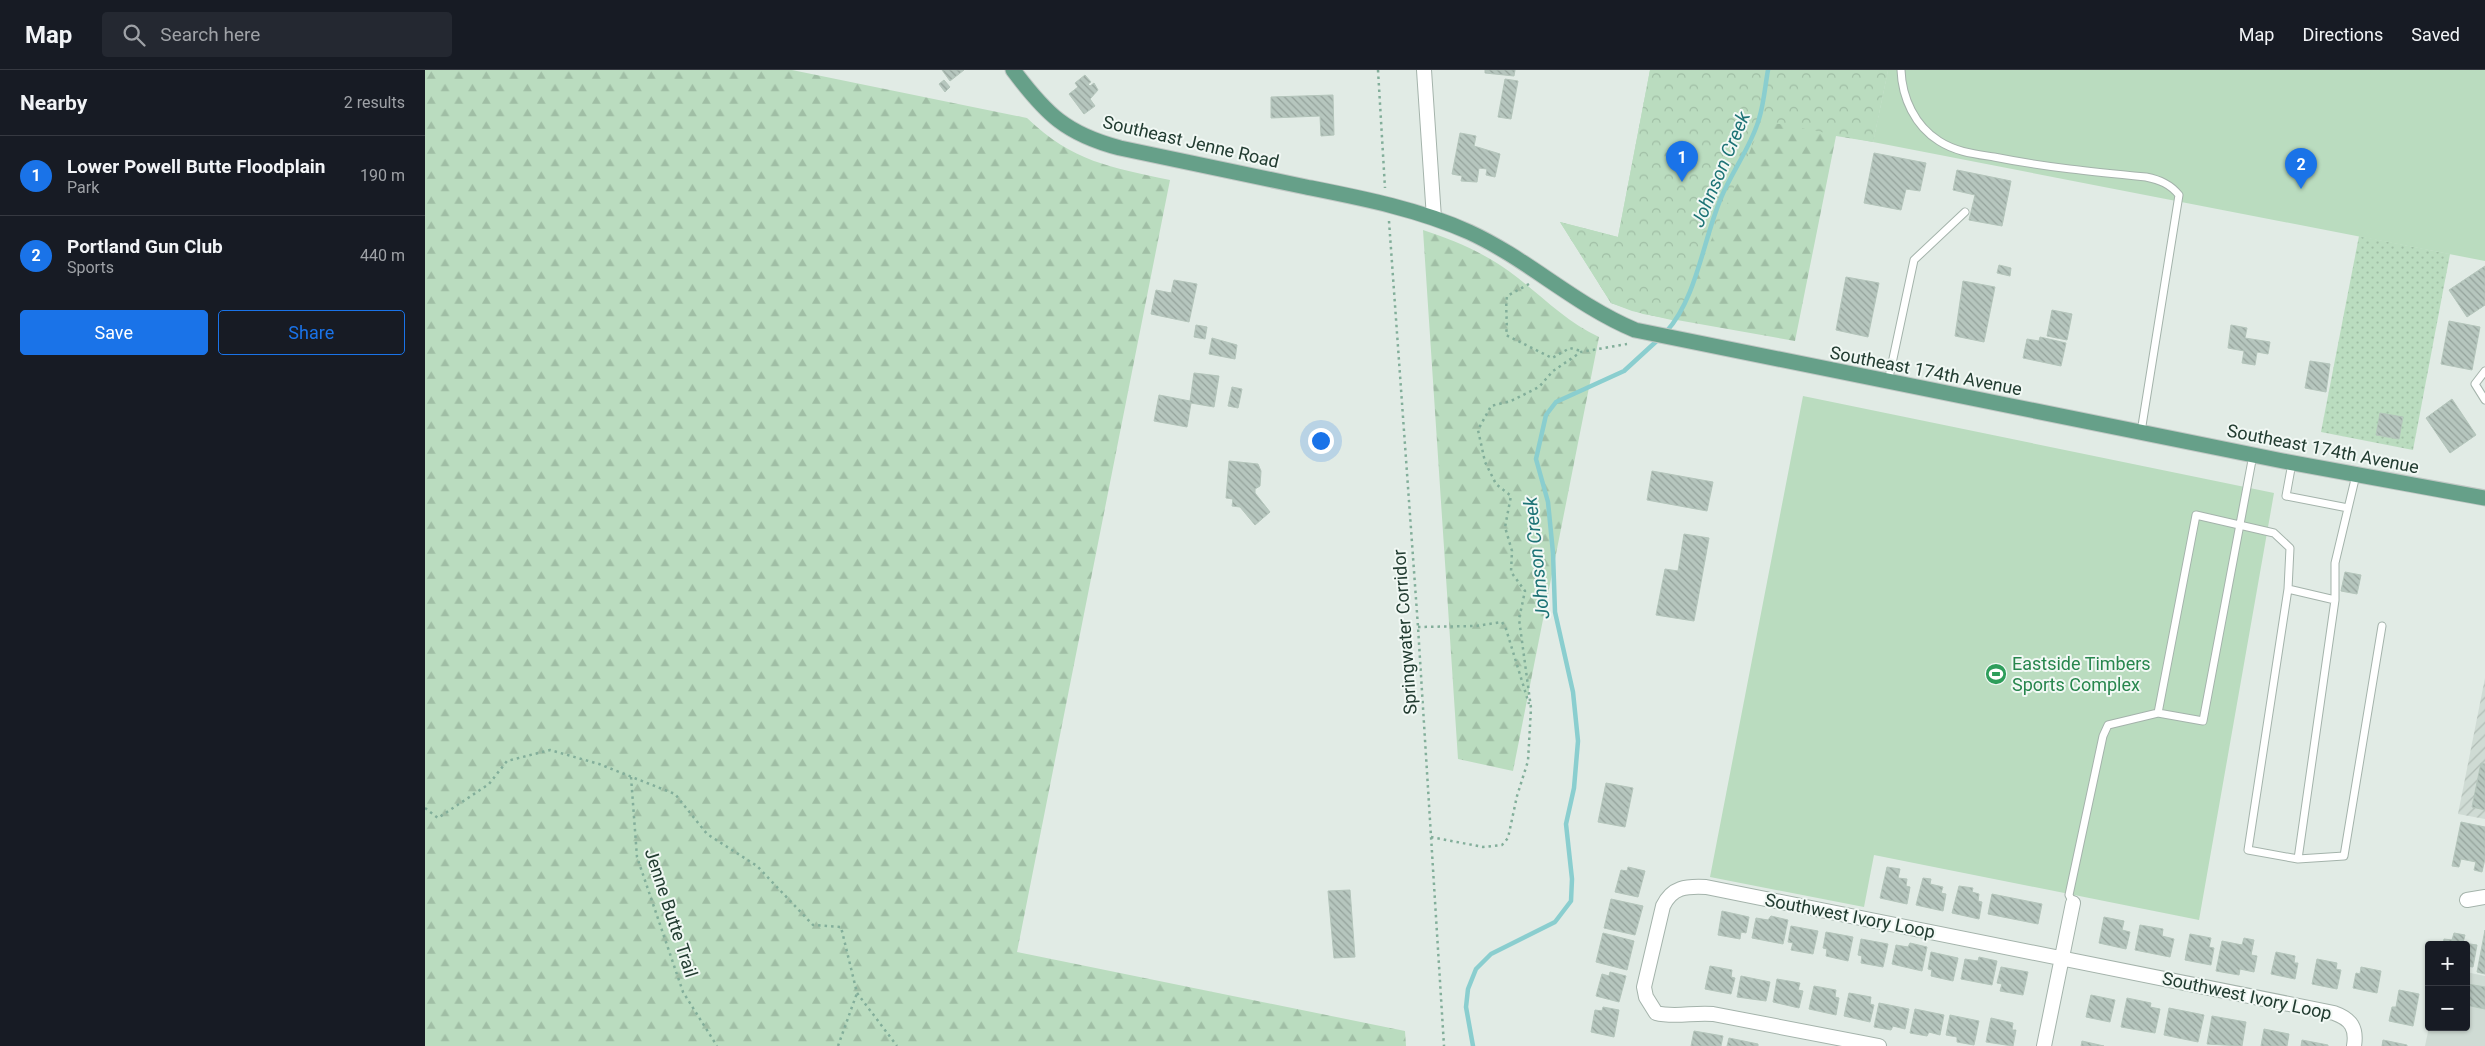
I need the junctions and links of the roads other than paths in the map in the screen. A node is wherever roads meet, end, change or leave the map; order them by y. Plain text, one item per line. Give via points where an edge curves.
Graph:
1 (1013, 70) edge
2 (1424, 70) edge
3 (1901, 70) edge
4 (1387, 206) joint
5 (1965, 212) dead end
6 (1433, 218) junction
7 (2485, 371) edge
8 (1887, 382) junction
9 (2485, 400) edge
10 (2141, 433) junction
11 (2253, 456) junction
12 (2292, 463) junction
13 (2356, 474) junction
14 (2485, 498) edge
15 (2348, 508) junction
16 (2241, 524) junction
17 (2289, 589) junction
18 (2335, 600) junction
19 (2382, 626) dead end
20 (2158, 713) junction
21 (2298, 859) junction
22 (2485, 897) edge
23 (2467, 900) dead end
24 (2073, 902) joint
25 (2061, 958) junction
26 (1879, 1046) edge
27 (2044, 1046) edge
28 (2354, 1046) edge

1 - 4 main road, Southeast Jenne Road via 1058,121 1103,144
2 - 6 street
3 - 10 lane via 1901,83 1911,110 1925,130 1959,151 2045,167 2145,177 2160,180 2179,195
4 - 6 main road, Southeast 174th Avenue
5 - 8 lane via 1914,260
6 - 8 main road, Southeast 174th Avenue via 1488,241 1593,310 1635,330
7 - 9 lane via 2475,384
8 - 10 main road, Southeast 174th Avenue
10 - 11 main road, Southeast 174th Avenue
11 - 12 main road, Southeast 174th Avenue
11 - 16 lane
12 - 13 main road, Southeast 174th Avenue
12 - 15 lane via 2286,496
13 - 14 main road, Southeast 174th Avenue
13 - 15 lane
15 - 18 lane via 2335,563
16 - 17 lane via 2274,533 2290,548
16 - 20 lane via 2203,721
16 - 20 lane via 2196,515
17 - 18 lane
17 - 21 lane via 2248,850
18 - 21 lane
19 - 21 lane via 2344,856
20 - 24 lane via 2112,722 2105,730 2069,895
22 - 23 street
24 - 25 street
25 - 26 street, Southwest Ivory Loop via 1706,887 1683,887 1667,897 1644,987 1656,1013 1676,1016 1713,1014
25 - 27 street
25 - 28 street, Southwest Ivory Loop via 2334,1013 2353,1025

